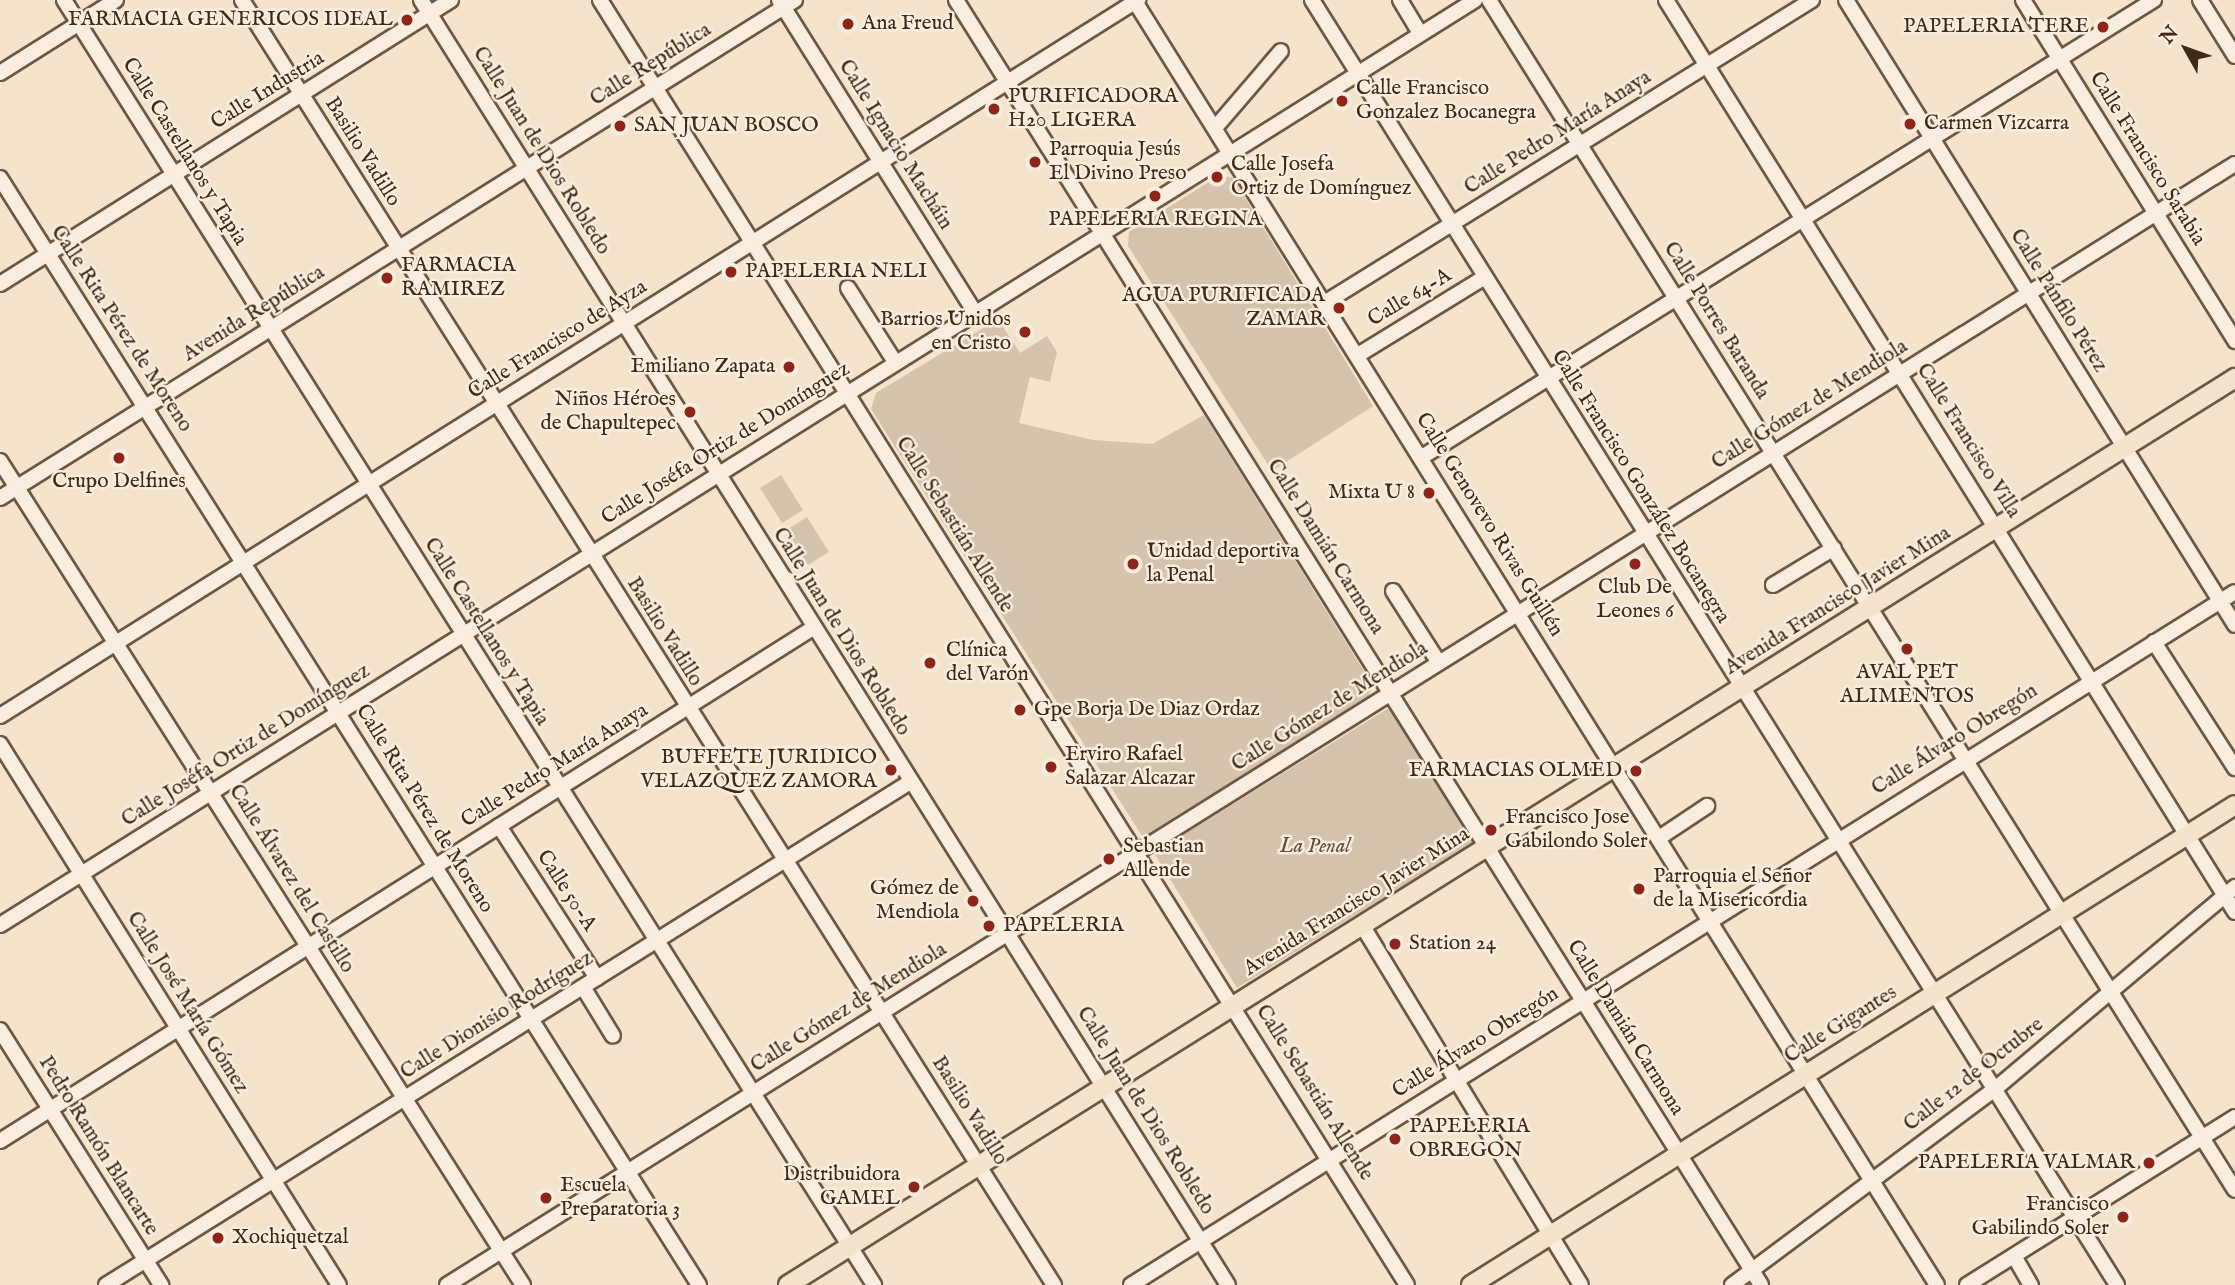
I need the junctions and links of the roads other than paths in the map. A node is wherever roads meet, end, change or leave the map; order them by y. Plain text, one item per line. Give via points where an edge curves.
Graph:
1 (64, 0) edge
2 (116, 0) edge
3 (242, 0) edge
4 (421, 0) edge
5 (451, 0) edge
6 (600, 0) edge
7 (956, 0) edge
8 (1312, 0) edge
9 (1400, 0) edge
10 (1475, 0) edge
11 (1489, 0) edge
12 (1665, 0) edge
13 (1812, 0) edge
14 (1846, 0) edge
15 (2023, 0) edge
16 (2154, 0) edge
17 (2200, 0) edge
18 (1136, 1) edge
19 (786, 2) edge
20 (429, 14) junction
21 (79, 24) junction
22 (1420, 33) junction
23 (1281, 51) dead end
24 (2235, 56) edge
25 (2060, 59) junction
26 (1707, 65) junction
27 (1357, 72) junction
28 (0, 73) edge
29 (1007, 81) junction
30 (655, 88) junction
31 (301, 94) junction
32 (1215, 128) junction
33 (1932, 139) junction
34 (1580, 144) junction
35 (1231, 153) junction
36 (880, 161) junction
37 (2235, 164) edge
38 (529, 166) junction
39 (173, 175) junction
40 (0, 178) edge
41 (2156, 213) junction
42 (1804, 219) junction
43 (1452, 224) junction
44 (1104, 234) junction
45 (751, 243) junction
46 (398, 248) junction
47 (47, 254) junction
48 (1485, 277) junction
49 (0, 284) edge
50 (848, 288) dead end
51 (2029, 293) junction
52 (1677, 298) junction
53 (1326, 302) junction
54 (975, 312) junction
55 (624, 324) junction
56 (270, 329) junction
57 (2235, 341) edge
58 (1358, 355) junction
59 (895, 362) junction
60 (1901, 373) junction
61 (2235, 378) edge
62 (1548, 379) junction
63 (846, 393) junction
64 (496, 404) junction
65 (147, 406) junction
66 (2125, 447) junction
67 (1774, 453) junction
68 (1422, 457) junction
69 (0, 461) edge
70 (717, 474) junction
71 (368, 484) junction
72 (16, 488) junction
73 (0, 498) edge
74 (1997, 528) junction
75 (1645, 534) junction
76 (1834, 548) junction
77 (590, 554) junction
78 (243, 563) junction
79 (1773, 585) dead end
80 (1393, 591) dead end
81 (2235, 592) edge
82 (2220, 601) junction
83 (1872, 606) junction
84 (1518, 613) junction
85 (2235, 625) edge
86 (813, 628) junction
87 (463, 634) junction
88 (115, 642) junction
89 (2154, 642) junction
90 (1439, 663) junction
91 (2094, 679) junction
92 (1741, 688) junction
93 (1391, 693) junction
94 (687, 708) junction
95 (339, 711) junction
96 (0, 716) edge
97 (0, 744) edge
98 (1966, 758) junction
99 (1615, 767) junction
100 (2235, 768) edge
101 (911, 782) junction
102 (560, 788) junction
103 (212, 792) junction
104 (2235, 805) edge
105 (1707, 806) dead end
106 (499, 826) junction
107 (2188, 835) junction
108 (1659, 838) junction
109 (1837, 839) junction
110 (1488, 846) junction
111 (1138, 853) junction
112 (783, 862) junction
113 (436, 866) junction
114 (81, 874) junction
115 (2230, 891) edge
116 (2235, 912) edge
117 (2062, 914) junction
118 (1711, 921) junction
119 (0, 925) edge
120 (1362, 925) junction
121 (1010, 933) junction
122 (656, 941) junction
123 (309, 946) junction
124 (597, 978) junction
125 (583, 987) junction
126 (2110, 991) junction
127 (1934, 995) junction
128 (1582, 1002) junction
129 (1235, 1005) junction
130 (883, 1013) junction
131 (529, 1020) junction
132 (178, 1029) junction
133 (0, 1030) edge
134 (613, 1036) dead end
135 (1806, 1074) junction
136 (1457, 1080) junction
137 (1105, 1086) junction
138 (1995, 1089) junction
139 (754, 1092) junction
140 (402, 1100) junction
141 (50, 1109) junction
142 (2235, 1117) edge
143 (2202, 1138) junction
144 (0, 1141) edge
145 (1679, 1153) junction
146 (1331, 1160) junction
147 (978, 1166) junction
148 (628, 1171) junction
149 (273, 1181) junction
150 (1872, 1181) junction
151 (2235, 1190) edge
152 (2075, 1217) junction
153 (1550, 1235) junction
154 (1201, 1241) junction
155 (850, 1246) junction
156 (501, 1251) junction
157 (2014, 1256) junction
158 (145, 1261) junction
159 (1752, 1270) junction
160 (106, 1285) edge
161 (160, 1285) edge
162 (338, 1285) edge
163 (447, 1285) edge
164 (523, 1285) edge
165 (699, 1285) edge
166 (788, 1285) edge
167 (874, 1285) edge
168 (1054, 1285) edge
169 (1131, 1285) edge
170 (1227, 1285) edge
171 (1407, 1285) edge
172 (1471, 1285) edge
173 (1581, 1285) edge
174 (1732, 1285) edge
175 (1761, 1285) edge
176 (1937, 1285) edge
177 (1967, 1285) edge
178 (2031, 1285) edge
179 (2117, 1285) edge

1 - 21 street, Calle Castellanos y Tapia
2 - 21 street
3 - 31 street, Basilio Vadillo
4 - 20 street, Calle Juan de Dios Robledo
5 - 20 street, Calle Industria
6 - 30 street, Calle Sebastián Allende
7 - 29 street, Calle Damián Carmona
8 - 27 street, Calle Francisco González Bocanegra
9 - 22 street
10 - 22 street, Calle Joséfa Ortiz de Domínguez
11 - 34 street, Calle Porres Baranda
12 - 26 street, Calle Francisco Villa
13 - 26 street, Calle Pedro María Anaya
14 - 33 street, Calle Pánfilo Pérez
15 - 25 street, Calle Francisco Sarabia
16 - 25 street
17 - 24 street
18 - 29 street, Calle Francisco de Ayza
18 - 32 street, Calle Genovevo Rivas Guillén
19 - 30 street, Calle República
19 - 36 street, Calle Ignacio Macháin
20 - 31 street, Calle Industria
20 - 38 street, Calle Juan de Dios Robledo
21 - 28 street
21 - 39 street, Calle Castellanos y Tapia
22 - 27 street, Calle Joséfa Ortiz de Domínguez
23 - 32 street
25 - 33 street
25 - 41 street, Calle Francisco Sarabia
26 - 34 street, Calle Pedro María Anaya
26 - 42 street, Calle Francisco Villa
27 - 35 street, Calle Joséfa Ortiz de Domínguez
27 - 43 street, Calle Francisco González Bocanegra
29 - 36 street, Calle Francisco de Ayza
29 - 44 street, Calle Damián Carmona
30 - 38 street, Calle República
30 - 45 street, Calle Sebastián Allende
31 - 39 street, Calle Industria
31 - 46 street, Basilio Vadillo
32 - 35 street, Calle Genovevo Rivas Guillén
33 - 42 street
33 - 51 street, Calle Pánfilo Pérez
34 - 43 street, Calle Pedro María Anaya
34 - 52 street, Calle Porres Baranda
35 - 44 street, Calle Joséfa Ortiz de Domínguez
35 - 53 street, Calle Genovevo Rivas Guillén
36 - 45 street, Calle Francisco de Ayza
36 - 54 street, Calle Ignacio Macháin
37 - 41 street, Calle Gómez de Mendiola
38 - 46 street, Avenida República
38 - 55 street, Calle Juan de Dios Robledo
39 - 47 street, Calle Industria
39 - 56 street, Calle Castellanos y Tapia
40 - 47 street, Calle Rita Pérez de Moreno
41 - 51 street, Calle Gómez de Mendiola
41 - 57 street, Calle Francisco Sarabia
42 - 52 street
42 - 60 street, Calle Francisco Villa
43 - 48 street, Calle Francisco González Bocanegra
43 - 53 street, Calle Pedro María Anaya
44 - 54 street, Calle Joséfa Ortiz de Domínguez
44 - 93 street, Calle Damián Carmona
45 - 55 street, Calle Francisco de Ayza
45 - 63 street, Calle Sebastián Allende
46 - 56 street, Avenida República
46 - 64 street, Basilio Vadillo
47 - 49 street, Calle Industria
47 - 65 street, Calle Rita Pérez de Moreno
48 - 58 street, Calle 64-A
48 - 62 street, Calle Francisco González Bocanegra
50 - 59 street
51 - 60 street, Calle Gómez de Mendiola
51 - 66 street, Calle Pánfilo Pérez
52 - 62 street
52 - 67 street, Calle Porres Baranda
53 - 58 street, Calle Genovevo Rivas Guillén
54 - 59 street, Calle Joséfa Ortiz de Domínguez
55 - 64 street, Calle Francisco de Ayza
55 - 70 street, Calle Juan de Dios Robledo
56 - 65 street, Avenida República
56 - 71 street, Calle Castellanos y Tapia
58 - 68 street, Calle Genovevo Rivas Guillén
59 - 63 street, Calle Joséfa Ortiz de Domínguez
60 - 67 street, Calle Gómez de Mendiola
60 - 74 street, Calle Francisco Villa
61 - 66 main road, Avenida Francisco Javier Mina
62 - 68 street
62 - 75 street, Calle Francisco González Bocanegra
63 - 70 street, Calle Joséfa Ortiz de Domínguez
63 - 111 street, Calle Sebastián Allende
64 - 71 street, Calle Francisco de Ayza
64 - 77 street, Basilio Vadillo
65 - 72 street, Avenida República
65 - 78 street, Calle Rita Pérez de Moreno
66 - 74 main road, Avenida Francisco Javier Mina
66 - 82 street, Calle Pánfilo Pérez
67 - 75 street, Calle Gómez de Mendiola
67 - 76 street, Calle Porres Baranda
68 - 84 street, Calle Genovevo Rivas Guillén
69 - 72 street, Calle Álvarez del Castillo
70 - 77 street, Calle Joséfa Ortiz de Domínguez
70 - 86 street, Calle Juan de Dios Robledo
71 - 78 street, Calle Francisco de Ayza
71 - 87 street, Calle Castellanos y Tapia
72 - 73 street, Avenida República
72 - 88 street, Calle Álvarez del Castillo
74 - 83 main road, Avenida Francisco Javier Mina
74 - 91 street, Calle Francisco Villa
75 - 84 street, Calle Gómez de Mendiola
75 - 92 street, Calle Francisco González Bocanegra
76 - 79 street
76 - 83 street, Calle Porres Baranda
77 - 87 street, Calle Joséfa Ortiz de Domínguez
77 - 94 street, Basilio Vadillo
78 - 88 street, Calle Francisco de Ayza
78 - 95 street, Calle Rita Pérez de Moreno
80 - 90 street
81 - 82 street, Calle Álvaro Obregón
82 - 85 street, Calle Pánfilo Pérez
82 - 89 street, Calle Álvaro Obregón
83 - 92 main road, Avenida Francisco Javier Mina
83 - 98 street, Calle Porres Baranda
84 - 90 street, Calle Gómez de Mendiola
84 - 99 street, Calle Genovevo Rivas Guillén
86 - 94 street, Calle Pedro María Anaya
86 - 101 street, Calle Juan de Dios Robledo
87 - 95 street, Calle Joséfa Ortiz de Domínguez
87 - 102 street, Calle Castellanos y Tapia
88 - 96 street, Calle Francisco de Ayza
88 - 103 street, Calle Álvarez del Castillo
89 - 91 street, Calle Álvaro Obregón
89 - 100 street
90 - 93 street, Calle Gómez de Mendiola
91 - 98 street, Calle Álvaro Obregón
91 - 107 street, Calle Francisco Villa
92 - 99 main road, Avenida Francisco Javier Mina
92 - 109 street, Calle Francisco González Bocanegra
93 - 110 street, Calle Damián Carmona
93 - 111 street, Calle Gómez de Mendiola
94 - 102 street, Calle Pedro María Anaya
94 - 112 street, Basilio Vadillo
95 - 103 street, Calle Joséfa Ortiz de Domínguez
95 - 113 street, Calle Rita Pérez de Moreno
97 - 114 street, Calle José María Gómez
98 - 109 street, Calle Álvaro Obregón
98 - 117 street, Calle Porres Baranda
99 - 108 street, Calle Genovevo Rivas Guillén
99 - 110 main road, Avenida Francisco Javier Mina
101 - 112 street, Calle Dionisio Rodríguez
101 - 121 street, Calle Juan de Dios Robledo
102 - 106 street, Calle Pedro María Anaya
102 - 122 street, Calle Castellanos y Tapia
103 - 114 street, Calle Joséfa Ortiz de Domínguez
103 - 123 street, Calle Álvarez del Castillo
104 - 107 main road, Calle Gigantes
105 - 108 street
106 - 113 street, Calle Pedro María Anaya
106 - 124 street, Calle 50-A
107 - 115 street, Calle Francisco Villa
107 - 117 main road, Calle Gigantes
108 - 118 street, Calle Genovevo Rivas Guillén
109 - 118 street, Calle Álvaro Obregón
109 - 127 street, Calle Francisco González Bocanegra
110 - 120 main road, Avenida Francisco Javier Mina
110 - 128 street, Calle Damián Carmona
111 - 121 street, Calle Gómez de Mendiola
111 - 129 street, Calle Sebastián Allende
112 - 122 street, Calle Dionisio Rodríguez
112 - 130 street, Basilio Vadillo
113 - 123 street, Calle Pedro María Anaya
113 - 131 street, Calle Rita Pérez de Moreno
114 - 119 street, Calle Joséfa Ortiz de Domínguez
114 - 132 street, Calle José María Gómez
115 - 116 street, Calle Francisco Villa
115 - 126 street, Calle 12 de Octubre
117 - 126 street, Calle Porres Baranda
117 - 127 main road, Calle Gigantes
118 - 128 street, Calle Álvaro Obregón
118 - 135 street, Calle Genovevo Rivas Guillén
120 - 129 main road, Avenida Francisco Javier Mina
120 - 136 street
121 - 130 street, Calle Gómez de Mendiola
121 - 137 street, Calle Juan de Dios Robledo
122 - 124 street, Calle Dionisio Rodríguez
122 - 139 street, Calle Castellanos y Tapia
123 - 132 street, Calle Pedro María Anaya
123 - 140 street, Calle Álvarez del Castillo
124 - 125 street, Calle Dionisio Rodríguez
125 - 131 street, Calle Dionisio Rodríguez
125 - 134 street
126 - 138 street, Calle 12 de Octubre
126 - 143 street, Calle Porres Baranda
127 - 135 main road, Calle Gigantes
127 - 138 street, Calle Francisco González Bocanegra
128 - 136 street, Calle Álvaro Obregón
128 - 145 street, Calle Damián Carmona
129 - 137 main road, Avenida Francisco Javier Mina
129 - 146 street, Calle Sebastián Allende
130 - 139 street, Calle Gómez de Mendiola
130 - 147 street, Basilio Vadillo
131 - 140 street, Calle Dionisio Rodríguez
131 - 148 street, Calle Rita Pérez de Moreno
132 - 141 street, Calle Pedro María Anaya
132 - 149 street, Calle José María Gómez
133 - 141 street, Pedro Ramón Blancarte
135 - 145 main road, Calle Gigantes
135 - 150 street, Calle Genovevo Rivas Guillén
136 - 146 street, Calle Álvaro Obregón
136 - 153 street
137 - 147 main road, Avenida Francisco Javier Mina
137 - 154 street, Calle Juan de Dios Robledo
138 - 150 street, Calle 12 de Octubre
138 - 152 street, Calle Francisco González Bocanegra
139 - 148 street, Calle Gómez de Mendiola
139 - 155 street, Calle Castellanos y Tapia
140 - 149 street, Calle Dionisio Rodríguez
140 - 156 street, Calle Álvarez del Castillo
141 - 144 street, Calle Pedro María Anaya
141 - 158 street, Pedro Ramón Blancarte
142 - 143 street
143 - 151 street, Calle Porres Baranda
143 - 152 street
145 - 153 main road, Calle Gigantes
145 - 159 street, Calle Damián Carmona
146 - 154 street, Calle Álvaro Obregón
146 - 171 street, Calle Sebastián Allende
147 - 155 main road, Avenida Francisco Javier Mina
147 - 168 street, Basilio Vadillo
148 - 156 street, Calle Gómez de Mendiola
148 - 165 street, Calle Rita Pérez de Moreno
149 - 158 street, Calle Dionisio Rodríguez
149 - 162 street, Calle José María Gómez
150 - 159 street, Calle 12 de Octubre
150 - 176 street, Calle Genovevo Rivas Guillén
152 - 157 street
152 - 179 street, Calle Francisco González Bocanegra
153 - 172 main road, Calle Gigantes
153 - 173 street
154 - 169 street, Calle Álvaro Obregón
154 - 170 street, Calle Juan de Dios Robledo
155 - 166 main road, Avenida Francisco Javier Mina
155 - 167 street, Calle Castellanos y Tapia
156 - 163 street, Calle Gómez de Mendiola
156 - 164 street, Calle Álvarez del Castillo
157 - 177 street
157 - 178 street
158 - 160 street, Calle Dionisio Rodríguez
158 - 161 street, Pedro Ramón Blancarte
159 - 174 street, Calle 12 de Octubre
159 - 175 street, Calle Damián Carmona

